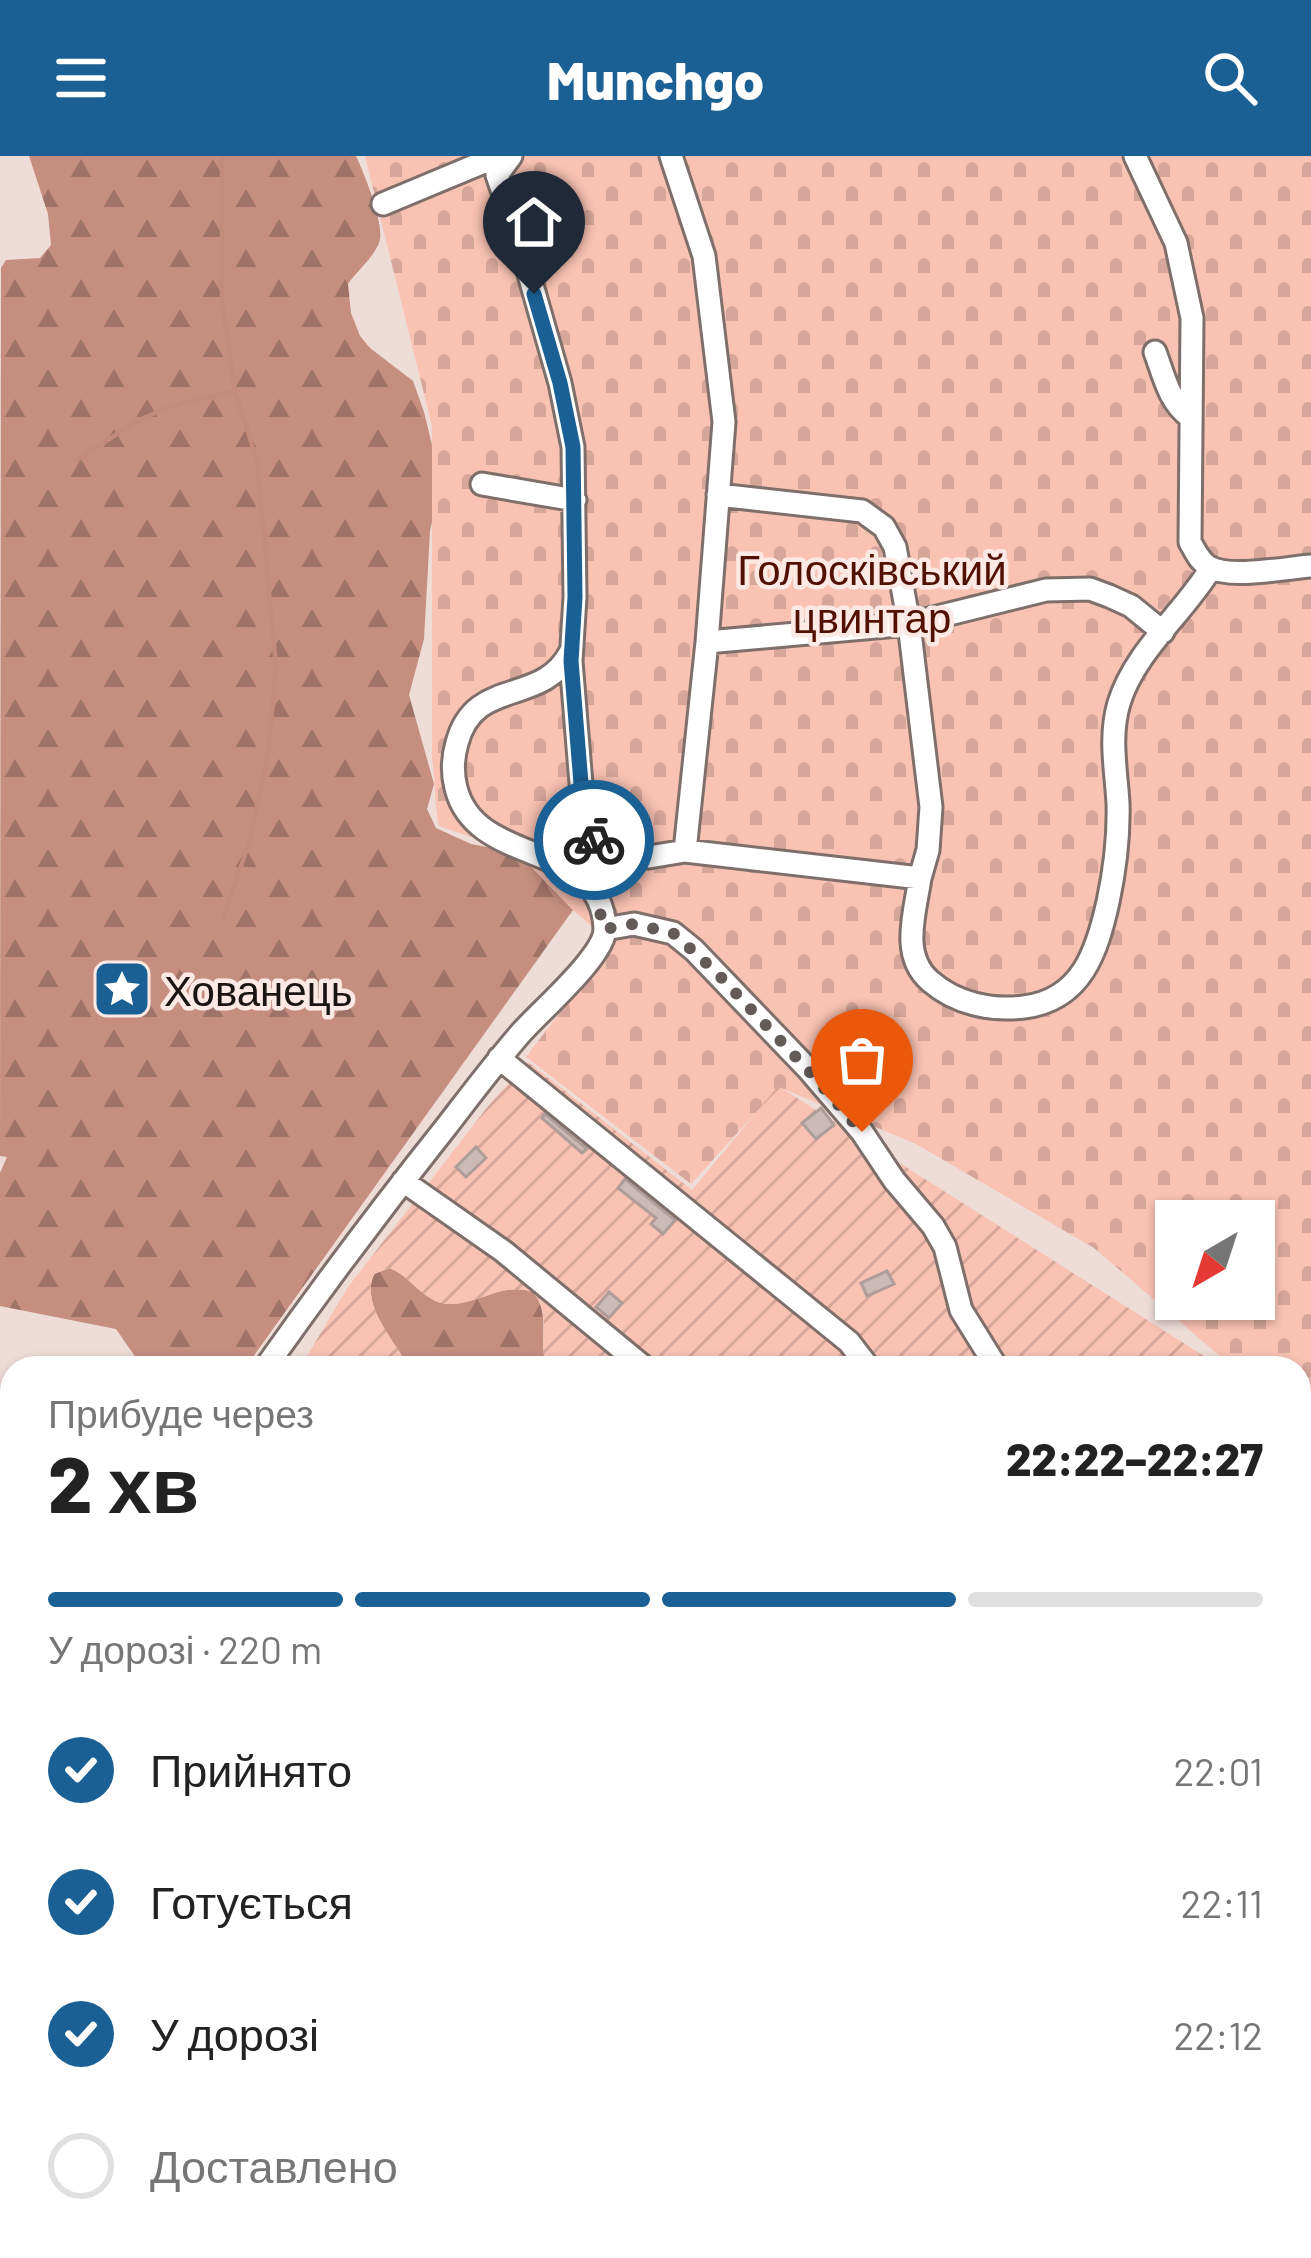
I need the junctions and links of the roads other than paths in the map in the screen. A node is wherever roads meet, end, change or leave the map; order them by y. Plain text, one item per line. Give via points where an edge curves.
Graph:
1 (671, 156) edge
2 (1136, 156) edge
3 (497, 161) edge
4 (382, 204) dead end
5 (1156, 352) dead end
6 (1190, 417) junction
7 (482, 484) dead end
8 (718, 494) junction
9 (575, 500) junction
10 (1311, 566) edge
11 (1211, 568) junction
12 (910, 623) junction
13 (1163, 632) junction
14 (707, 642) junction
15 (572, 648) junction
16 (605, 850) junction
17 (685, 851) junction
18 (920, 878) junction
19 (588, 884) junction
20 (604, 929) junction
21 (500, 1058) junction
22 (403, 1180) junction
23 (274, 1356) edge
24 (630, 1356) edge
25 (860, 1356) edge
26 (990, 1356) edge

1 - 8 street via 704,256 724,422
2 - 6 street via 1176,243 1192,318
3 - 4 street
3 - 9 street via 560,383
5 - 6 street via 1170,394
6 - 11 street via 1190,542
7 - 9 street
8 - 12 street via 862,511 896,547
8 - 14 street
9 - 15 street
10 - 11 street
11 - 13 street
12 - 13 street via 1046,590 1090,590 1131,606
12 - 14 street
12 - 18 street via 931,807
13 - 18 street via 1118,704 1117,864 1098,943 1076,983 1048,1002 1018,1008 943,991 912,956
14 - 17 street
15 - 16 street via 583,808
15 - 19 street via 553,676 492,698 470,716 453,766 462,806 482,831
16 - 17 street via 649,857
16 - 19 street
17 - 18 street
19 - 20 street
20 - 21 street via 595,955
20 - 26 street via 634,924 673,933 808,1070 933,1226 961,1310
21 - 22 street
21 - 25 street
22 - 23 street
22 - 24 street

